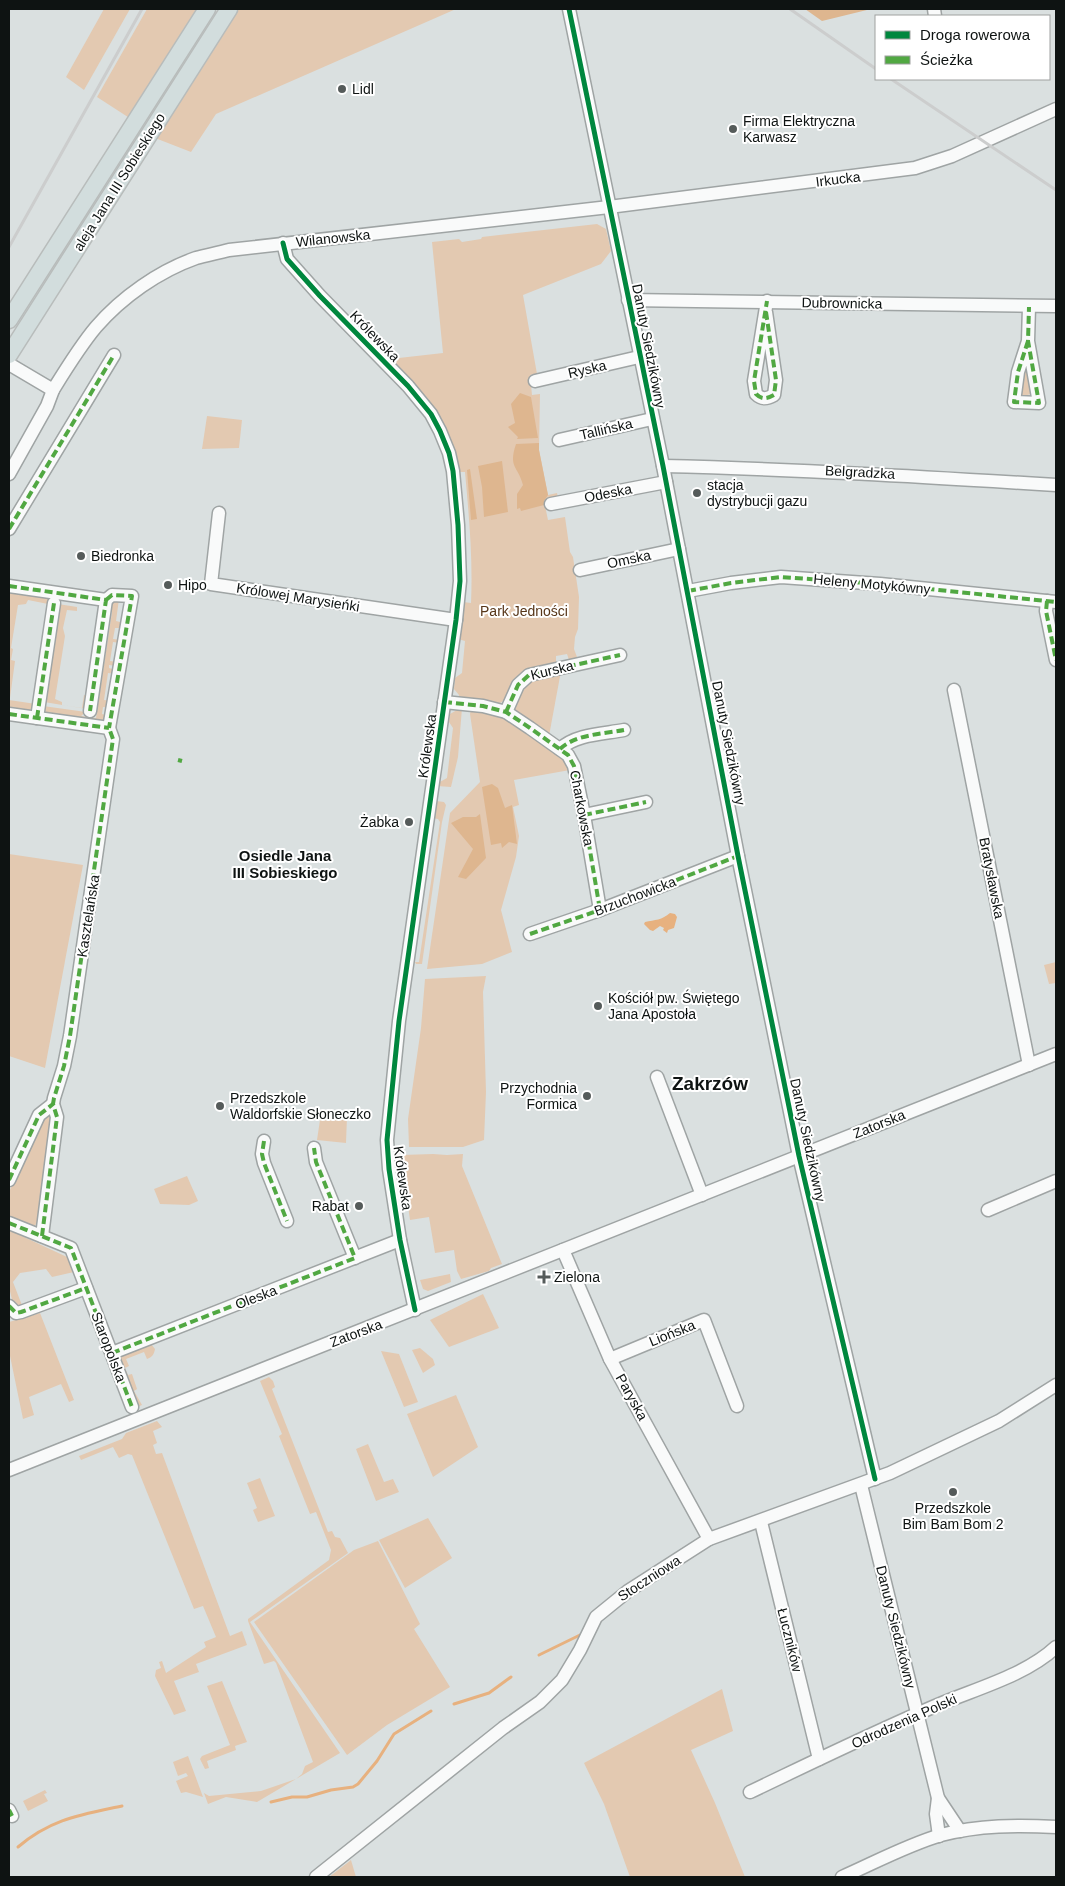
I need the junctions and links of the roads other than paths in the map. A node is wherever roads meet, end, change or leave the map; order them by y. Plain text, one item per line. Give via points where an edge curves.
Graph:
1 (207, 9) edge
2 (229, 9) edge
3 (569, 9) edge
4 (1056, 109) edge
5 (610, 207) junction
6 (283, 243) junction
7 (628, 300) junction
8 (1029, 306) junction
9 (1056, 306) edge
10 (766, 307) junction
11 (9, 320) edge
12 (1028, 341) dead end
13 (9, 355) edge
14 (114, 355) dead end
15 (639, 357) junction
16 (9, 364) edge
17 (535, 381) dead end
18 (53, 390) junction
19 (652, 419) junction
20 (559, 440) dead end
21 (663, 466) junction
22 (9, 474) edge
23 (666, 482) junction
24 (1056, 484) edge
25 (551, 504) dead end
26 (219, 513) dead end
27 (9, 529) edge
28 (679, 549) junction
29 (580, 570) dead end
30 (9, 586) edge
31 (688, 591) junction
32 (106, 600) junction
33 (1052, 602) edge
34 (54, 603) dead end
35 (456, 620) junction
36 (620, 655) dead end
37 (1056, 660) edge
38 (954, 690) dead end
39 (444, 702) junction
40 (90, 711) dead end
41 (506, 712) junction
42 (9, 714) edge
43 (37, 718) junction
44 (109, 728) junction
45 (624, 730) dead end
46 (560, 749) junction
47 (646, 802) dead end
48 (584, 815) junction
49 (738, 856) junction
50 (600, 910) junction
51 (530, 934) dead end
52 (1056, 1054) edge
53 (1029, 1065) junction
54 (657, 1077) dead end
55 (53, 1104) junction
56 (264, 1141) dead end
57 (314, 1148) dead end
58 (799, 1156) junction
59 (9, 1180) edge
60 (1056, 1181) edge
61 (702, 1195) junction
62 (988, 1210) dead end
63 (287, 1221) dead end
64 (9, 1223) edge
65 (42, 1236) junction
66 (400, 1240) junction
67 (563, 1250) junction
68 (355, 1258) junction
69 (86, 1288) junction
70 (9, 1306) edge
71 (415, 1310) junction
72 (112, 1353) junction
73 (610, 1358) junction
74 (1056, 1385) edge
75 (737, 1406) dead end
76 (132, 1407) dead end
77 (9, 1470) edge
78 (875, 1479) junction
79 (861, 1485) junction
80 (761, 1522) junction
81 (710, 1539) junction
82 (1056, 1647) edge
83 (918, 1715) junction
84 (819, 1759) junction
85 (750, 1792) dead end
86 (938, 1798) junction
87 (1056, 1826) edge
88 (960, 1831) junction
89 (939, 1836) junction
90 (871, 1864) junction
91 (316, 1877) edge
92 (842, 1877) edge
93 (875, 1877) edge

1 - 11 main road, aleja Jana III Sobieskiego
2 - 13 main road, aleja Jana III Sobieskiego
3 - 5 street, Danuty Siedzikówny
4 - 5 street, Irkucka via 977,146 915,168
5 - 6 street, Wilanowska
5 - 7 street, Danuty Siedzikówny
6 - 18 street, Wilanowska via 195,258 147,282 96,327
6 - 35 street, Królewska via 287,259 408,386 431,414 440,431 453,471 458,525 460,580
7 - 10 street, Dubrownicka
7 - 15 street, Danuty Siedzikówny
8 - 9 street, Dubrownicka
8 - 10 street, Dubrownicka
8 - 12 street
10 - 10 street via 754,381 756,394 767,399 774,395 776,380
14 - 27 street
15 - 17 street, Ryska
15 - 19 street, Danuty Siedzikówny
16 - 18 street
18 - 22 street, Wilanowska
19 - 20 street, Tallińska
19 - 21 street, Danuty Siedzikówny
21 - 23 street, Danuty Siedzikówny
21 - 24 street, Belgradzka via 762,468
23 - 25 street, Odeska
23 - 28 street, Danuty Siedzikówny
26 - 35 street, Królowej Marysieńki via 210,584
28 - 29 street, Omska
28 - 31 street, Danuty Siedzikówny
30 - 32 street
31 - 33 street, Heleny Motykówny via 781,577
31 - 49 street, Danuty Siedzikówny
32 - 40 street
32 - 44 street, Kasztelańska via 112,595 132,596
33 - 37 street via 1046,611
34 - 43 street
35 - 39 street, Królewska
36 - 41 street, Kurska via 528,675 518,685
38 - 53 street, Bratysławska
39 - 41 street, Charkowska
39 - 66 street, Królewska via 399,1021 387,1140
41 - 46 street, Charkowska
42 - 43 street
43 - 44 street
44 - 55 street, Kasztelańska via 112,747 70,1036
45 - 46 street via 578,738
46 - 48 street, Charkowska via 574,766
47 - 48 street
48 - 50 street, Charkowska
49 - 50 street, Brzuchowicka
49 - 58 street, Danuty Siedzikówny
50 - 51 street, Brzuchowicka
52 - 53 street, Zatorska
53 - 58 street, Zatorska
54 - 61 street
55 - 59 street via 39,1115
55 - 65 street, Kasztelańska via 57,1117
56 - 63 street via 264,1163
57 - 68 street via 316,1162
58 - 61 street, Zatorska
58 - 78 street, Danuty Siedzikówny
60 - 62 street
61 - 67 street, Zatorska
64 - 65 street
65 - 69 street, Staropolska via 71,1248
66 - 68 street, Oleska
66 - 71 street, Królewska
67 - 71 street, Zatorska
67 - 73 street, Paryska
68 - 72 street, Oleska
69 - 70 street via 21,1312 16,1313
69 - 72 street, Staropolska
71 - 77 street, Zatorska
72 - 76 street, Staropolska
73 - 75 street, Liońska via 704,1320
73 - 81 street, Paryska
74 - 78 street, Stoczniowa via 999,1422
78 - 79 street, Stoczniowa
79 - 80 street, Stoczniowa
79 - 83 street, Danuty Siedzikówny
80 - 81 street, Stoczniowa
80 - 84 street, Łuczników
81 - 91 street, Stoczniowa via 607,1606 592,1623 562,1680 540,1702
82 - 83 street, Odrodzenia Polski via 1034,1664
83 - 84 street, Odrodzenia Polski
83 - 86 street, Danuty Siedzikówny
84 - 85 street, Odrodzenia Polski
86 - 88 street, Danuty Siedzikówny
86 - 89 street, Danuty Siedzikówny
87 - 88 street via 1003,1826
88 - 89 street
89 - 90 street
90 - 92 street
90 - 93 street

